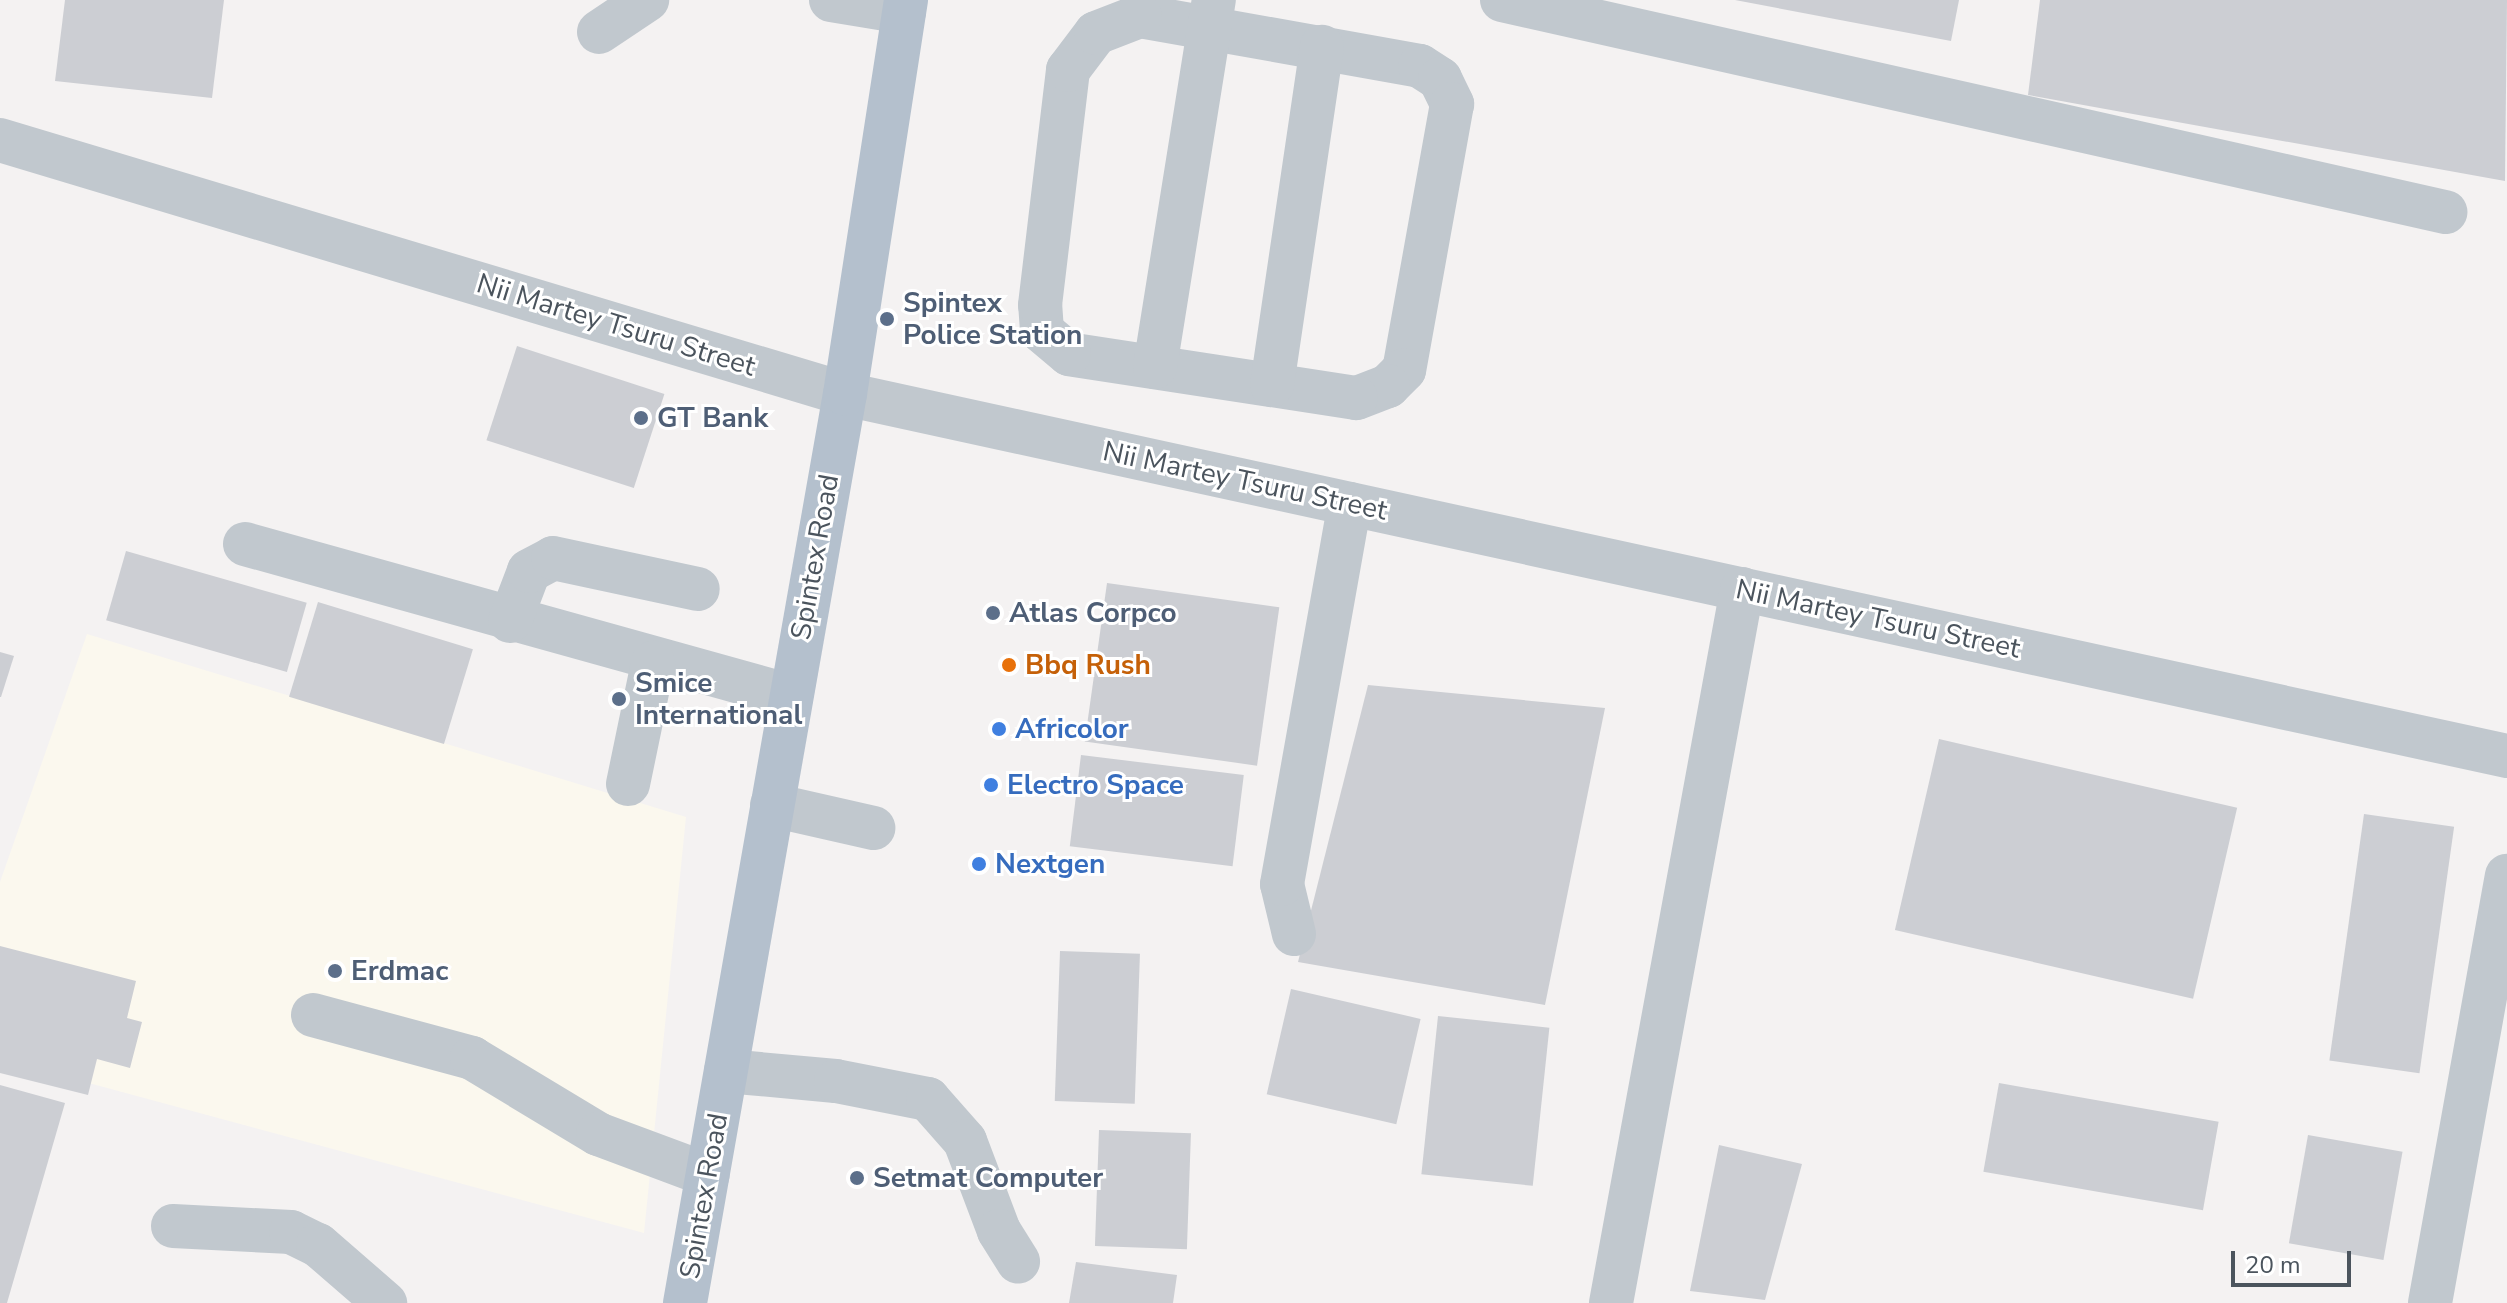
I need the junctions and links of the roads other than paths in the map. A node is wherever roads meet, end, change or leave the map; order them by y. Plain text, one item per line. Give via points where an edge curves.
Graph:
1 (647, 0) edge
2 (831, 0) edge
3 (1502, 0) edge
4 (905, 6) edge
5 (1212, 13) edge
6 (599, 32) dead end
7 (1322, 47) junction
8 (0, 140) edge
9 (2445, 212) dead end
10 (1155, 367) junction
11 (1272, 385) junction
12 (845, 394) junction
13 (1350, 504) junction
14 (245, 544) dead end
15 (698, 589) dead end
16 (1742, 589) junction
17 (510, 621) junction
18 (653, 663) junction
19 (790, 696) junction
20 (2507, 756) edge
21 (628, 784) dead end
22 (772, 805) junction
23 (873, 828) dead end
24 (2507, 876) edge
25 (1294, 934) dead end
26 (313, 1015) dead end
27 (726, 1071) junction
28 (708, 1175) junction
29 (173, 1226) dead end
30 (1018, 1261) dead end
31 (385, 1303) edge
32 (685, 1303) edge
33 (1611, 1303) edge
34 (2430, 1303) edge

1 - 6 street
2 - 4 street
3 - 9 street
4 - 12 main road, Spintex Road
5 - 7 street
5 - 10 street
5 - 10 street via 1128,20 1096,33 1068,70 1040,305 1042,331 1053,347 1069,354
7 - 11 street
7 - 11 street via 1420,66 1440,79 1452,104 1404,370 1388,386 1356,398
8 - 12 street, Nii Martey Tsuru Street
10 - 11 street
12 - 13 street, Nii Martey Tsuru Street
12 - 19 main road, Spintex Road
13 - 16 street, Nii Martey Tsuru Street
13 - 25 street via 1282,884
14 - 17 street
15 - 17 street via 553,558 529,571
16 - 20 street, Nii Martey Tsuru Street
16 - 33 street
17 - 18 street
18 - 19 street
18 - 21 street
19 - 22 main road, Spintex Road
22 - 23 street
22 - 27 main road, Spintex Road
24 - 34 street
26 - 28 street via 472,1058 598,1134
27 - 28 main road, Spintex Road
27 - 30 street via 836,1081 928,1099 965,1141 999,1231
28 - 32 main road, Spintex Road
29 - 31 street via 291,1232 318,1245

